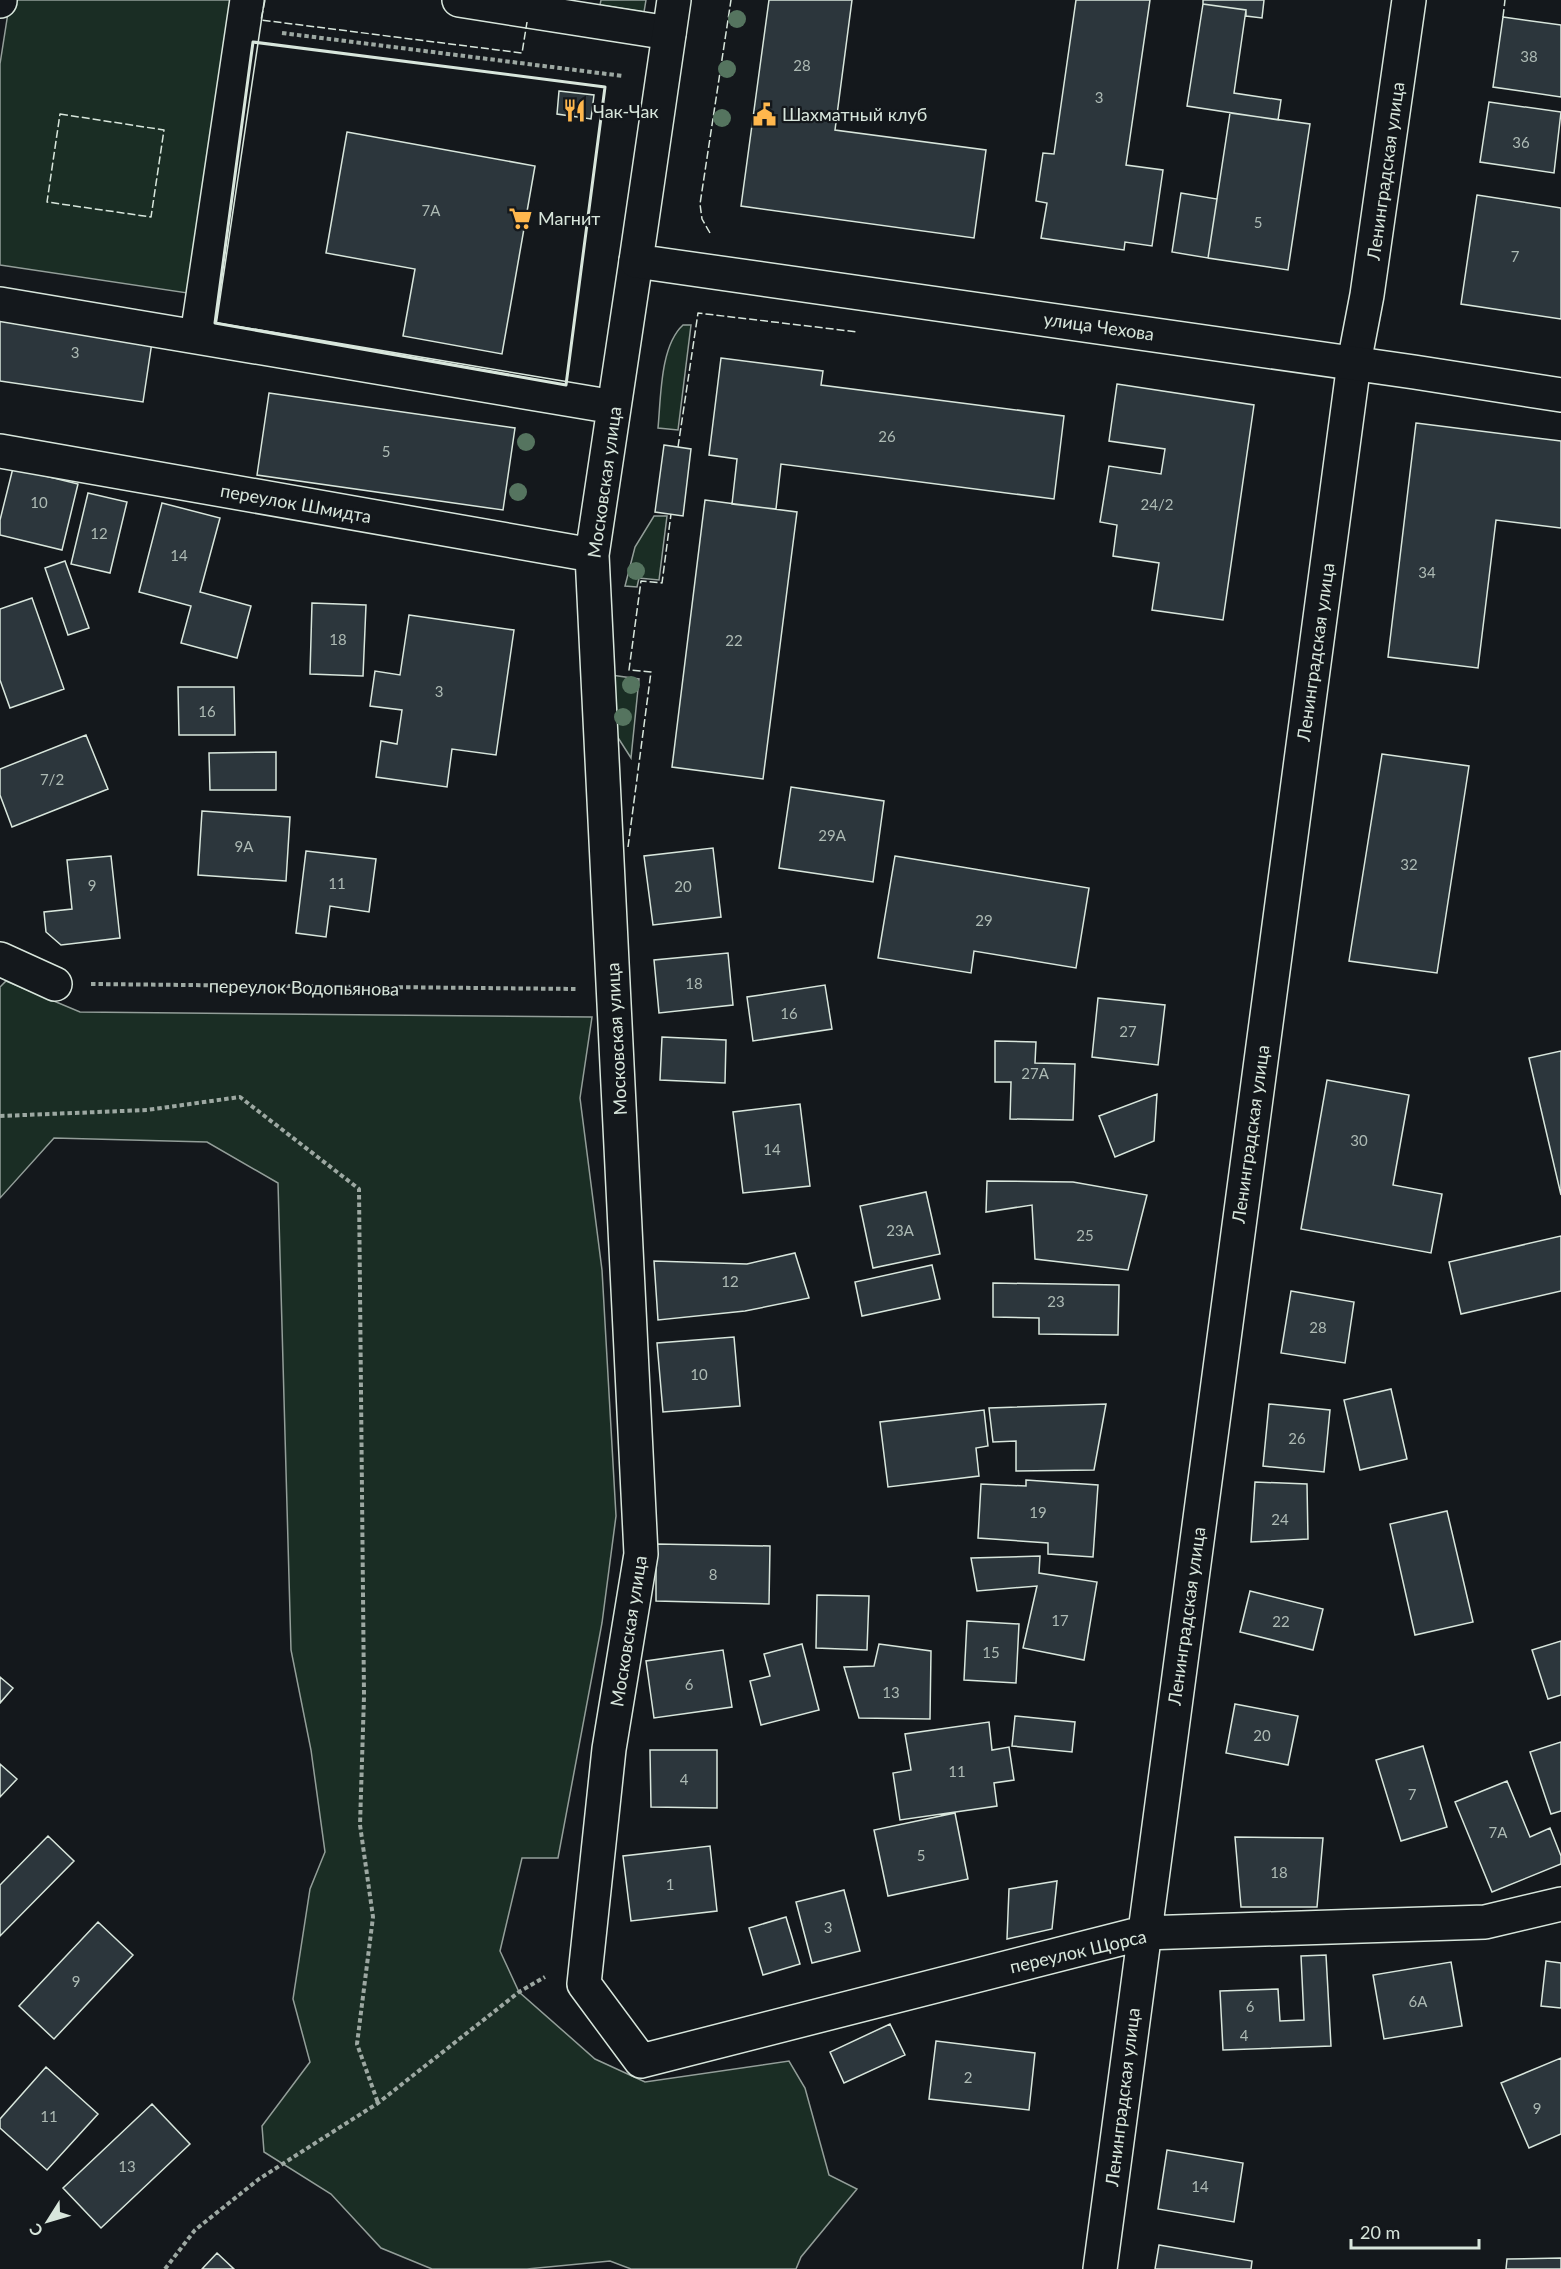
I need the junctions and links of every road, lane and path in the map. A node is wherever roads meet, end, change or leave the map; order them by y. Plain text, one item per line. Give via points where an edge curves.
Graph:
1 (459, 0) edge
2 (674, 0) edge
3 (1409, 0) edge
4 (245, 14) edge
5 (669, 33) junction
6 (662, 82) junction
7 (636, 261) junction
8 (0, 304) edge
9 (197, 336) junction
10 (1354, 363) junction
11 (1561, 395) edge
12 (614, 407) junction
13 (0, 451) edge
14 (592, 555) junction
15 (0, 959) edge
16 (55, 984) joint
17 (613, 990) junction
18 (0, 1116) edge
19 (1561, 1904) edge
20 (1143, 1933) junction
21 (588, 1954) junction
22 (641, 2061) joint
23 (378, 2103) junction
24 (165, 2269) edge
25 (1100, 2269) edge

1 - 5 street
2 - 5 street, Московская улица
3 - 10 street, Ленинградская улица
4 - 6 path
4 - 9 street
5 - 6 street, Московская улица
6 - 7 street, Московская улица
7 - 10 street, улица Чехова
7 - 12 street, Московская улица
8 - 9 street
9 - 12 street
10 - 11 street, улица Чехова
10 - 20 street, Ленинградская улица
12 - 14 street, Московская улица
13 - 14 street, переулок Шмидта
14 - 17 street, Московская улица
15 - 16 street
16 - 17 path, переулок Водопьянова
17 - 21 street, Московская улица via 641,1554 609,1749
18 - 23 path via 147,1110 240,1097 359,1189 364,1696 360,1825 374,1917 357,2044
19 - 20 street, переулок Щорса via 1485,1922
20 - 22 street, переулок Щорса
20 - 25 street, Ленинградская улица
21 - 22 street, Московская улица via 584,1984
21 - 23 path via 519,1992
23 - 24 path via 250,2187 195,2230

